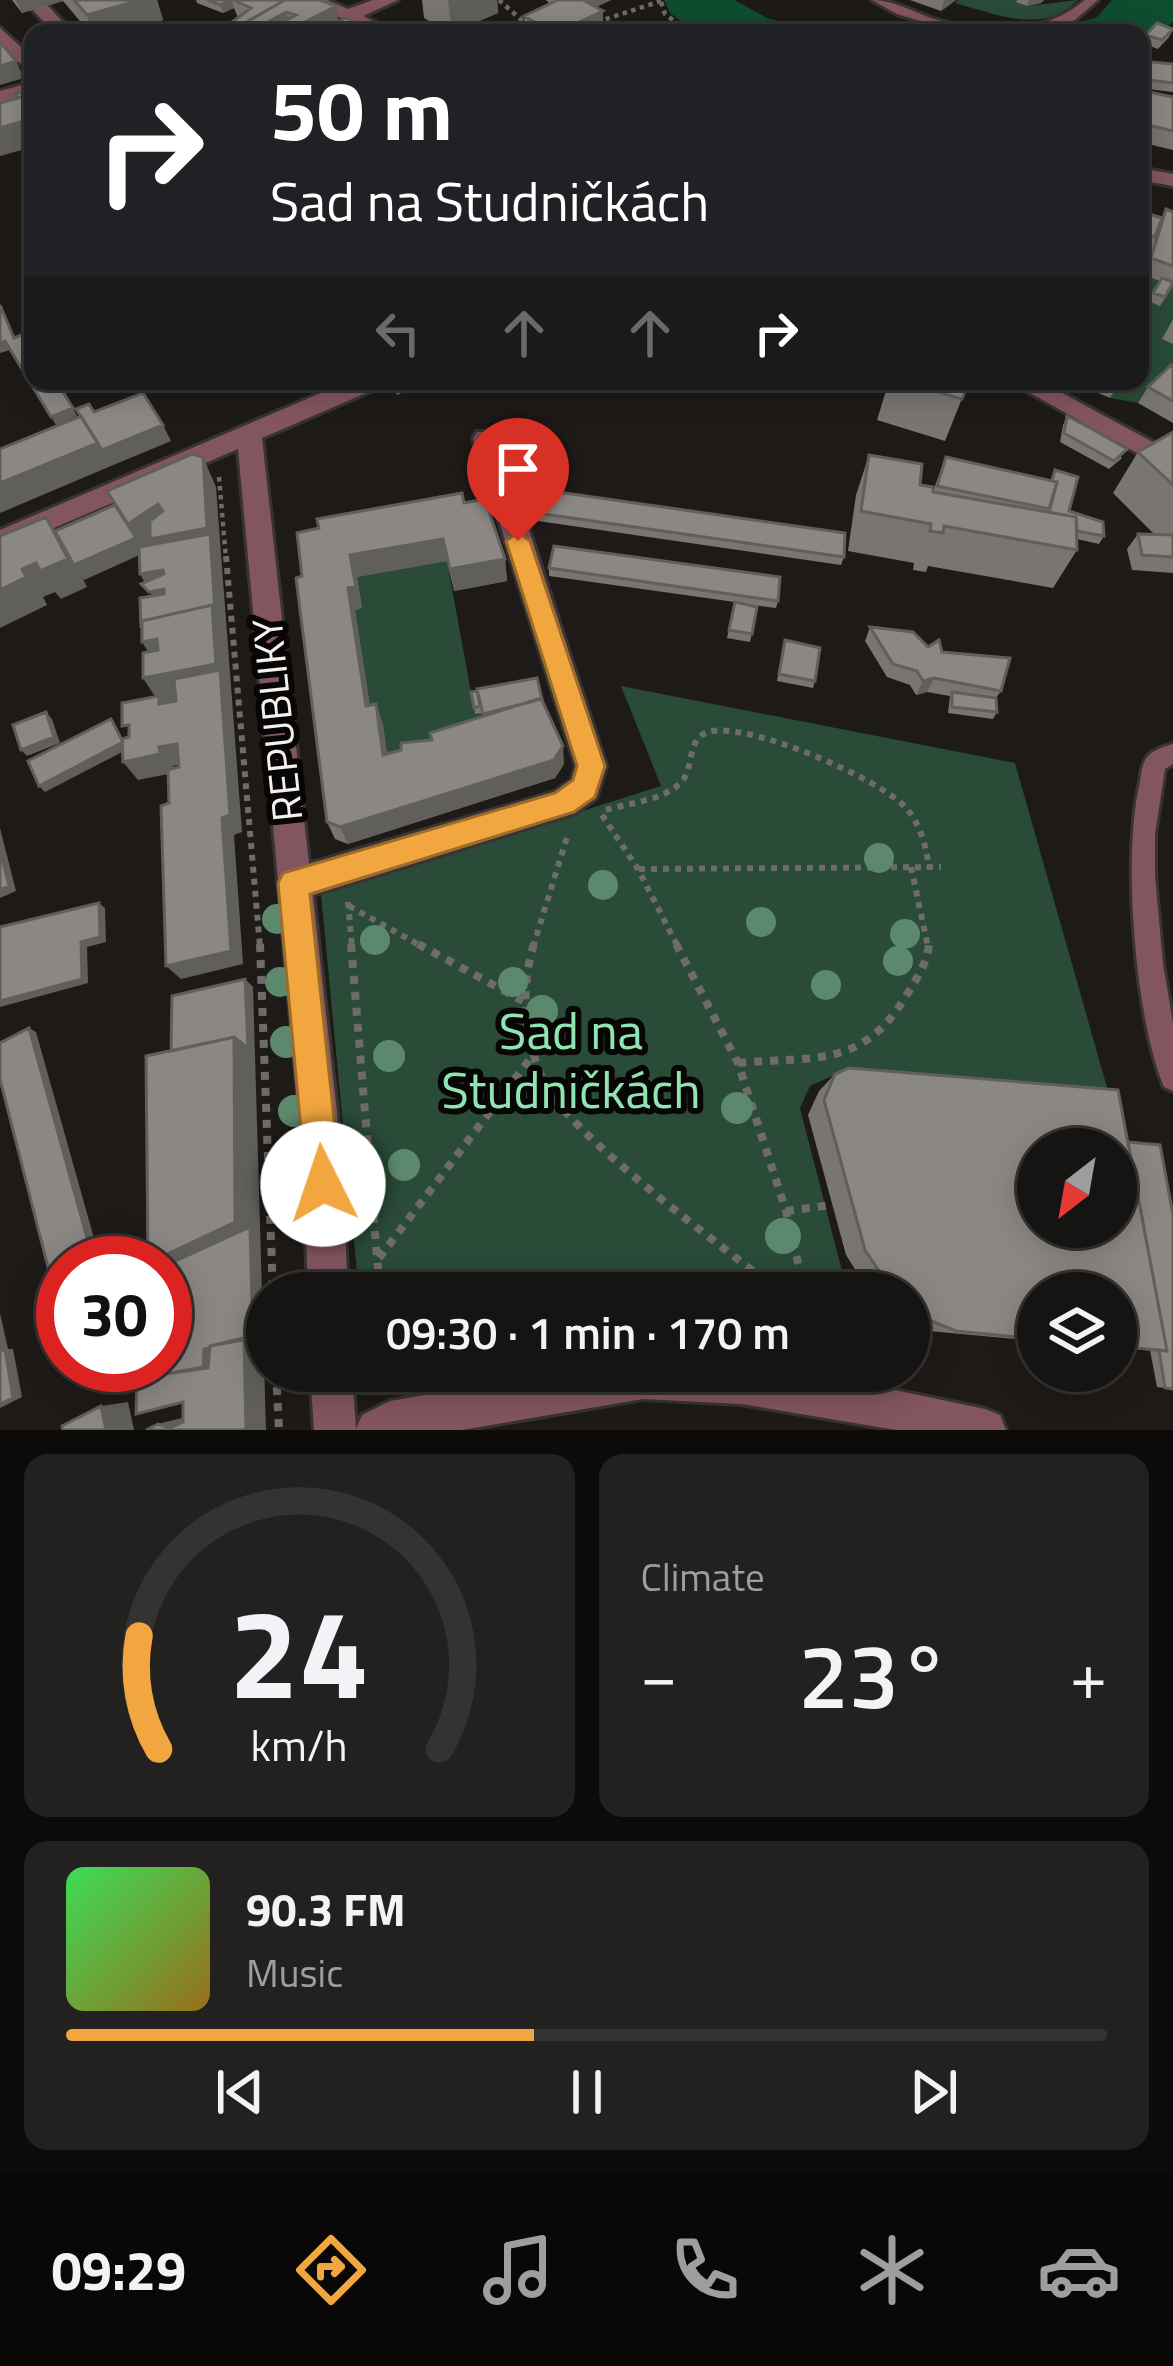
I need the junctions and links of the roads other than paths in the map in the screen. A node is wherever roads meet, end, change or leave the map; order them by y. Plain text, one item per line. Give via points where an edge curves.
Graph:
1 (314, 0) edge
2 (388, 0) edge
3 (878, 0) edge
4 (1092, 0) edge
5 (42, 10) dead end
6 (351, 14) junction
7 (55, 24) edge
8 (370, 24) edge
9 (942, 24) edge
10 (1059, 24) edge
11 (0, 33) edge
12 (24, 59) edge
13 (350, 390) edge
14 (1037, 390) edge
15 (249, 434) junction
16 (486, 438) dead end
17 (1173, 464) edge
18 (0, 542) edge
19 (1173, 753) edge
20 (293, 883) junction
21 (1173, 1078) edge
22 (327, 1272) edge
23 (333, 1392) edge
24 (335, 1430) edge
25 (377, 1430) edge
26 (985, 1430) edge

1 - 6 street
2 - 6 street
3 - 9 lane
4 - 10 lane
5 - 7 street
6 - 8 street
11 - 12 street
13 - 15 street
14 - 17 street
15 - 18 street
15 - 20 street, REPUBLIKY
16 - 20 street via 591,766 585,788 564,803
19 - 21 lane via 1155,763 1149,780 1143,858 1157,1009
20 - 22 street, REPUBLIKY
23 - 24 street
25 - 26 street via 390,1421 643,1378 854,1399

